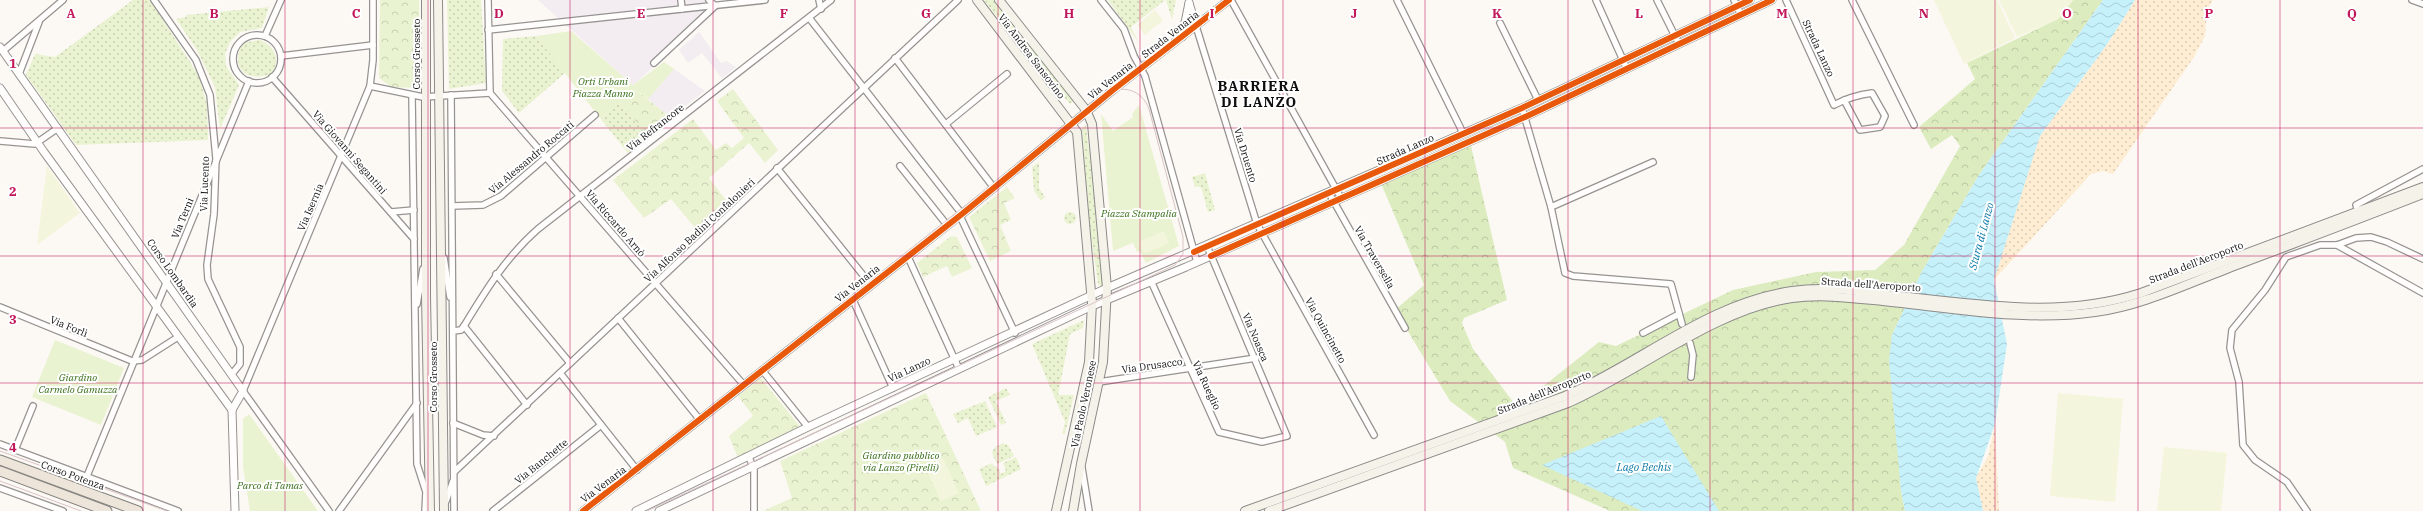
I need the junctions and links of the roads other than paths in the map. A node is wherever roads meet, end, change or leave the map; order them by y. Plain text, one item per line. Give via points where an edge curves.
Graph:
1 (62, 0) edge
2 (154, 0) edge
3 (281, 0) edge
4 (373, 0) edge
5 (426, 0) edge
6 (438, 0) edge
7 (488, 0) edge
8 (681, 0) edge
9 (709, 0) edge
10 (765, 0) edge
11 (819, 0) edge
12 (831, 0) edge
13 (958, 0) edge
14 (977, 0) edge
15 (999, 0) edge
16 (1101, 0) edge
17 (1230, 0) edge
18 (1397, 0) edge
19 (1596, 0) edge
20 (1657, 0) edge
21 (1750, 0) edge
22 (1772, 0) edge
23 (1786, 0) edge
24 (1852, 0) edge
25 (2412, 0) edge
26 (1189, 1) edge
27 (950, 3) edge
28 (1736, 3) edge
29 (2423, 4) edge
30 (715, 6) junction
31 (682, 9) junction
32 (821, 9) junction
33 (1741, 15) junction
34 (810, 19) junction
35 (39, 22) junction
36 (1500, 24) dead end
37 (1196, 26) junction
38 (488, 30) junction
39 (265, 36) junction
40 (1675, 36) junction
41 (1182, 37) junction
42 (1679, 44) junction
43 (373, 45) junction
44 (2, 49) edge
45 (280, 56) junction
46 (894, 58) junction
47 (1624, 61) junction
48 (654, 63) dead end
49 (1141, 68) junction
50 (1627, 69) junction
51 (19, 74) junction
52 (1007, 74) dead end
53 (272, 77) junction
54 (249, 81) junction
55 (370, 86) junction
56 (864, 87) junction
57 (0, 88) edge
58 (490, 93) junction
59 (412, 95) junction
60 (452, 95) junction
61 (425, 96) junction
62 (440, 96) junction
63 (1538, 100) junction
64 (1844, 100) junction
65 (1522, 108) junction
66 (1087, 112) junction
67 (595, 116) dead end
68 (1525, 117) junction
69 (946, 124) junction
70 (1072, 125) junction
71 (1914, 125) dead end
72 (58, 128) junction
73 (1463, 134) junction
74 (0, 141) edge
75 (37, 143) junction
76 (342, 156) junction
77 (547, 157) junction
78 (216, 158) junction
79 (1653, 162) dead end
80 (900, 166) dead end
81 (777, 168) junction
82 (2423, 169) edge
83 (2423, 187) edge
84 (994, 188) junction
85 (1336, 190) junction
86 (1329, 193) junction
87 (2423, 194) edge
88 (581, 196) junction
89 (1341, 198) junction
90 (1333, 202) junction
91 (452, 206) junction
92 (1551, 207) junction
93 (414, 210) junction
94 (391, 212) junction
95 (961, 215) junction
96 (2360, 215) junction
97 (1257, 224) junction
98 (947, 225) junction
99 (1261, 234) junction
100 (414, 239) junction
101 (442, 243) junction
102 (2282, 244) junction
103 (2337, 245) junction
104 (1207, 246) junction
105 (426, 251) junction
106 (1194, 252) junction
107 (1212, 256) junction
108 (908, 257) junction
109 (2286, 257) junction
110 (2423, 259) edge
111 (1197, 262) junction
112 (496, 274) junction
113 (166, 281) junction
114 (1151, 281) junction
115 (656, 283) junction
116 (871, 285) junction
117 (1107, 288) junction
118 (2423, 294) edge
119 (1092, 295) junction
120 (1874, 297) junction
121 (853, 300) junction
122 (1106, 301) junction
123 (155, 306) junction
124 (1092, 306) junction
125 (0, 307) edge
126 (1679, 314) junction
127 (618, 318) junction
128 (415, 320) junction
129 (453, 320) junction
130 (1682, 324) dead end
131 (464, 326) junction
132 (1405, 328) dead end
133 (453, 331) junction
134 (1015, 333) junction
135 (1643, 333) dead end
136 (178, 337) junction
137 (1690, 343) dead end
138 (1256, 358) junction
139 (954, 359) junction
140 (132, 361) junction
141 (570, 363) junction
142 (1189, 368) junction
143 (959, 369) junction
144 (762, 370) junction
145 (560, 373) junction
146 (232, 374) junction
147 (1691, 377) dead end
148 (1099, 382) junction
149 (743, 384) junction
150 (893, 388) junction
151 (243, 391) junction
152 (417, 403) junction
153 (527, 405) junction
154 (33, 406) dead end
155 (232, 410) junction
156 (700, 420) junction
157 (453, 423) junction
158 (601, 425) junction
159 (808, 427) junction
160 (1374, 435) dead end
161 (494, 436) junction
162 (1287, 436) joint
163 (0, 444) edge
164 (15, 450) junction
165 (748, 457) junction
166 (0, 460) edge
167 (1081, 464) junction
168 (753, 467) junction
169 (637, 470) junction
170 (0, 471) edge
171 (454, 472) junction
172 (87, 476) junction
173 (454, 480) junction
174 (0, 488) edge
175 (2302, 505) junction
176 (63, 511) edge
177 (107, 511) edge
178 (138, 511) edge
179 (178, 511) edge
180 (235, 511) edge
181 (329, 511) edge
182 (339, 511) edge
183 (425, 511) edge
184 (430, 511) edge
185 (444, 511) edge
186 (454, 511) edge
187 (493, 511) edge
188 (584, 511) edge
189 (636, 511) edge
190 (659, 511) edge
191 (754, 511) edge
192 (1056, 511) edge
193 (1073, 511) edge
194 (1090, 511) edge
195 (1245, 511) edge
196 (1269, 511) edge
197 (2299, 511) edge
198 (2307, 511) edge

1 - 35 street
2 - 78 street, Via Lucento via 196,60 208,85
3 - 39 street
4 - 43 street, Via Isernia
5 - 61 main road, Corso Grosseto
6 - 62 main road, Corso Grosseto
7 - 38 street
8 - 31 street
9 - 30 street
10 - 30 street
11 - 32 street
12 - 32 street, Via Refrancore
13 - 27 street, Via Alfonso Badini Confalonieri
14 - 70 main road, Via Andrea Sansovino
15 - 66 main road, Via Andrea Sansovino
16 - 49 street, Strada Venaria via 1124,29
17 - 37 street, Strada Venaria
17 - 85 street
18 - 73 street
19 - 47 street
20 - 40 street
21 - 28 street, Strada Lanzo
22 - 33 street, Strada Lanzo
23 - 64 street, Strada Lanzo via 1834,105
24 - 71 street
25 - 29 street
26 - 37 street, Via Druento
26 - 41 street
27 - 46 street, Via Alfonso Badini Confalonieri
28 - 33 street
28 - 40 street, Strada Lanzo
30 - 31 street
30 - 48 street
31 - 38 street
32 - 34 street, Via Refrancore
33 - 42 street, Strada Lanzo
34 - 56 street
34 - 88 street, Via Refrancore
35 - 44 street
35 - 51 street
36 - 63 street
37 - 41 street, Strada Venaria
37 - 97 street, Via Druento
38 - 58 street
39 - 45 street via 274,42
39 - 54 street via 250,36 235,50 234,65 237,72
40 - 42 street
40 - 47 street, Strada Lanzo
41 - 49 street, Strada Venaria
42 - 50 street, Strada Lanzo
43 - 45 street
43 - 55 street, Via Isernia
44 - 51 street, Corso Lombardia
45 - 53 street via 279,67
46 - 56 street, Via Alfonso Badini Confalonieri
46 - 69 street
47 - 50 street
47 - 63 street, Strada Lanzo
49 - 66 street, Via Venaria
49 - 106 street via 1152,96
50 - 68 street, Strada Lanzo
51 - 72 street, Corso Lombardia
52 - 69 street
53 - 54 street via 261,82
53 - 76 street, Via Giovanni Segantini
54 - 78 street, Via Terni
55 - 59 street
55 - 76 street, Via Isernia
56 - 81 street, Via Alfonso Badini Confalonieri
56 - 95 street
57 - 75 street
58 - 60 street
58 - 77 street, Via Riccardo Arnò
59 - 61 street
59 - 93 street, Corso Grosseto
60 - 62 street
60 - 91 street, Corso Grosseto
61 - 62 street
61 - 105 main road, Corso Grosseto
62 - 101 main road, Corso Grosseto
63 - 65 street, Strada Lanzo
64 - 64 street via 1854,95 1872,93 1886,116 1880,127 1860,130
65 - 68 street
65 - 73 street, Strada Lanzo
66 - 70 street, Via Venaria
66 - 117 main road via 1092,124
67 - 77 street, Via Alessandro Roccati
68 - 89 street, Strada Lanzo
68 - 92 street
69 - 84 street
70 - 84 street, Via Venaria
70 - 119 main road via 1077,132
72 - 75 street
72 - 113 street, Corso Lombardia
73 - 85 street, Strada Lanzo
74 - 75 street
75 - 123 street
76 - 94 street, Via Giovanni Segantini
76 - 151 street, Via Isernia
77 - 88 street, Via Riccardo Arnò
77 - 91 street, Via Alessandro Roccati via 489,204
78 - 113 street, Via Terni
78 - 146 street, Via Lucento via 208,279 240,347 240,364
79 - 92 street
80 - 98 street
81 - 115 street, Via Alfonso Badini Confalonieri
81 - 116 street
82 - 96 street via 2356,205
83 - 96 main road, Strada dell'Aeroporto
84 - 95 street, Via Venaria
85 - 86 street, Strada Lanzo
85 - 89 street
86 - 90 street, Via Traversella
86 - 97 street, Strada Lanzo
87 - 96 main road, Strada dell'Aeroporto
88 - 112 street, Via Refrancore via 518,247
88 - 115 street, Via Riccardo Arnò
89 - 90 street, Strada Lanzo
90 - 99 street, Strada Lanzo
90 - 132 street, Via Traversella
91 - 129 street, Corso Grosseto
92 - 126 street via 1565,273 1573,276 1671,284
93 - 94 street
93 - 100 street, Corso Grosseto
94 - 100 street, Via Giovanni Segantini
95 - 98 street, Via Venaria
95 - 134 street
96 - 102 main road, Strada dell'Aeroporto
97 - 99 street
97 - 104 street, Strada Lanzo
98 - 108 street, Via Venaria
99 - 107 street, Strada Lanzo
99 - 160 street, Via Quincinetto
100 - 128 street, Corso Grosseto
101 - 129 street, Corso Grosseto
101 - 185 main road, Corso Grosseto
102 - 109 street
102 - 120 main road, Strada dell'Aeroporto via 2163,289 2113,302 2058,309
103 - 109 street via 2320,246
103 - 110 street via 2356,238 2370,237
103 - 118 street
104 - 106 street, Strada Lanzo
104 - 107 street, Via Noasca
105 - 128 street, Corso Grosseto
105 - 184 main road, Corso Grosseto
106 - 111 street
106 - 117 street, Via Lanzo
107 - 111 street, Via Lanzo
107 - 138 street, Via Noasca
108 - 116 street, Via Venaria
108 - 139 street
109 - 175 street via 2265,290 2232,330 2230,348 2239,382 2243,445 2255,460 2287,482
111 - 114 street, Via Lanzo
112 - 131 street, Via Refrancore
112 - 141 street
113 - 123 street, Via Terni
113 - 146 street, Corso Lombardia
114 - 122 street, Via Lanzo
114 - 142 street, Via Rueglio
115 - 127 street, Via Alfonso Badini Confalonieri
115 - 149 street, Via Riccardo Arnò
116 - 121 street, Via Venaria
117 - 119 street, Via Lanzo
117 - 122 main road
119 - 124 main road
119 - 134 street, Via Lanzo
120 - 195 main road, Strada dell'Aeroporto via 1834,289 1792,291 1749,301 1715,315 1595,383 1565,396
120 - 196 main road, Strada dell'Aeroporto via 1793,298 1750,308 1719,321 1597,390 1568,403
121 - 144 street, Via Venaria
121 - 150 street, Via Venaria
122 - 124 street, Via Lanzo
122 - 148 main road, Via Paolo Veronese via 1103,362
123 - 136 street
123 - 140 street, Via Terni
124 - 143 street, Via Lanzo
124 - 192 main road, Via Paolo Veronese via 1089,362
125 - 140 street, Via Forlì
126 - 130 street
126 - 135 street
127 - 141 street, Via Alfonso Badini Confalonieri
127 - 156 street
128 - 152 street, Corso Grosseto
129 - 133 street, Corso Grosseto
131 - 133 street via 461,330
131 - 153 street
133 - 157 street, Corso Grosseto
134 - 139 street, Via Lanzo
136 - 140 street via 142,360
136 - 155 street
137 - 147 street via 1693,361
138 - 142 street, Via Drusacco
138 - 162 street, Via Noasca
139 - 143 street
139 - 150 street, Via Lanzo
140 - 172 street, Via Terni
141 - 145 street, Via Alfonso Badini Confalonieri
142 - 148 street, Via Drusacco
142 - 162 street, Via Rueglio via 1219,432 1262,442
143 - 168 street, Via Lanzo
144 - 149 street, Via Venaria
144 - 159 street
145 - 153 street, Via Alfonso Badini Confalonieri
145 - 158 street
146 - 151 street, Corso Lombardia
148 - 167 main road, Via Paolo Veronese
149 - 156 street, Via Venaria
150 - 159 street, Via Lanzo
151 - 155 street, Via Isernia
151 - 181 street, Corso Lombardia
152 - 182 street
152 - 183 street, Corso Grosseto via 417,464 426,492
153 - 161 street, Via Alfonso Badini Confalonieri
154 - 164 street
155 - 180 street
156 - 169 street, Via Venaria
157 - 161 street via 483,435
157 - 171 street, Corso Grosseto
158 - 169 street
158 - 187 street, Via Banchette
159 - 165 street, Via Lanzo
161 - 171 street, Via Alfonso Badini Confalonieri
163 - 164 street, Corso Potenza
164 - 172 street, Corso Potenza
165 - 168 street
165 - 189 street, Via Lanzo
166 - 178 main road, Corso Potenza
167 - 193 main road, Via Paolo Veronese
167 - 194 street
168 - 190 street, Via Lanzo
168 - 191 street
169 - 188 street, Via Venaria
170 - 177 main road
171 - 173 street, Corso Grosseto
172 - 179 street, Corso Potenza
173 - 185 street, Corso Grosseto via 449,488
173 - 186 street, Corso Grosseto
174 - 176 street
175 - 197 street
175 - 198 street

